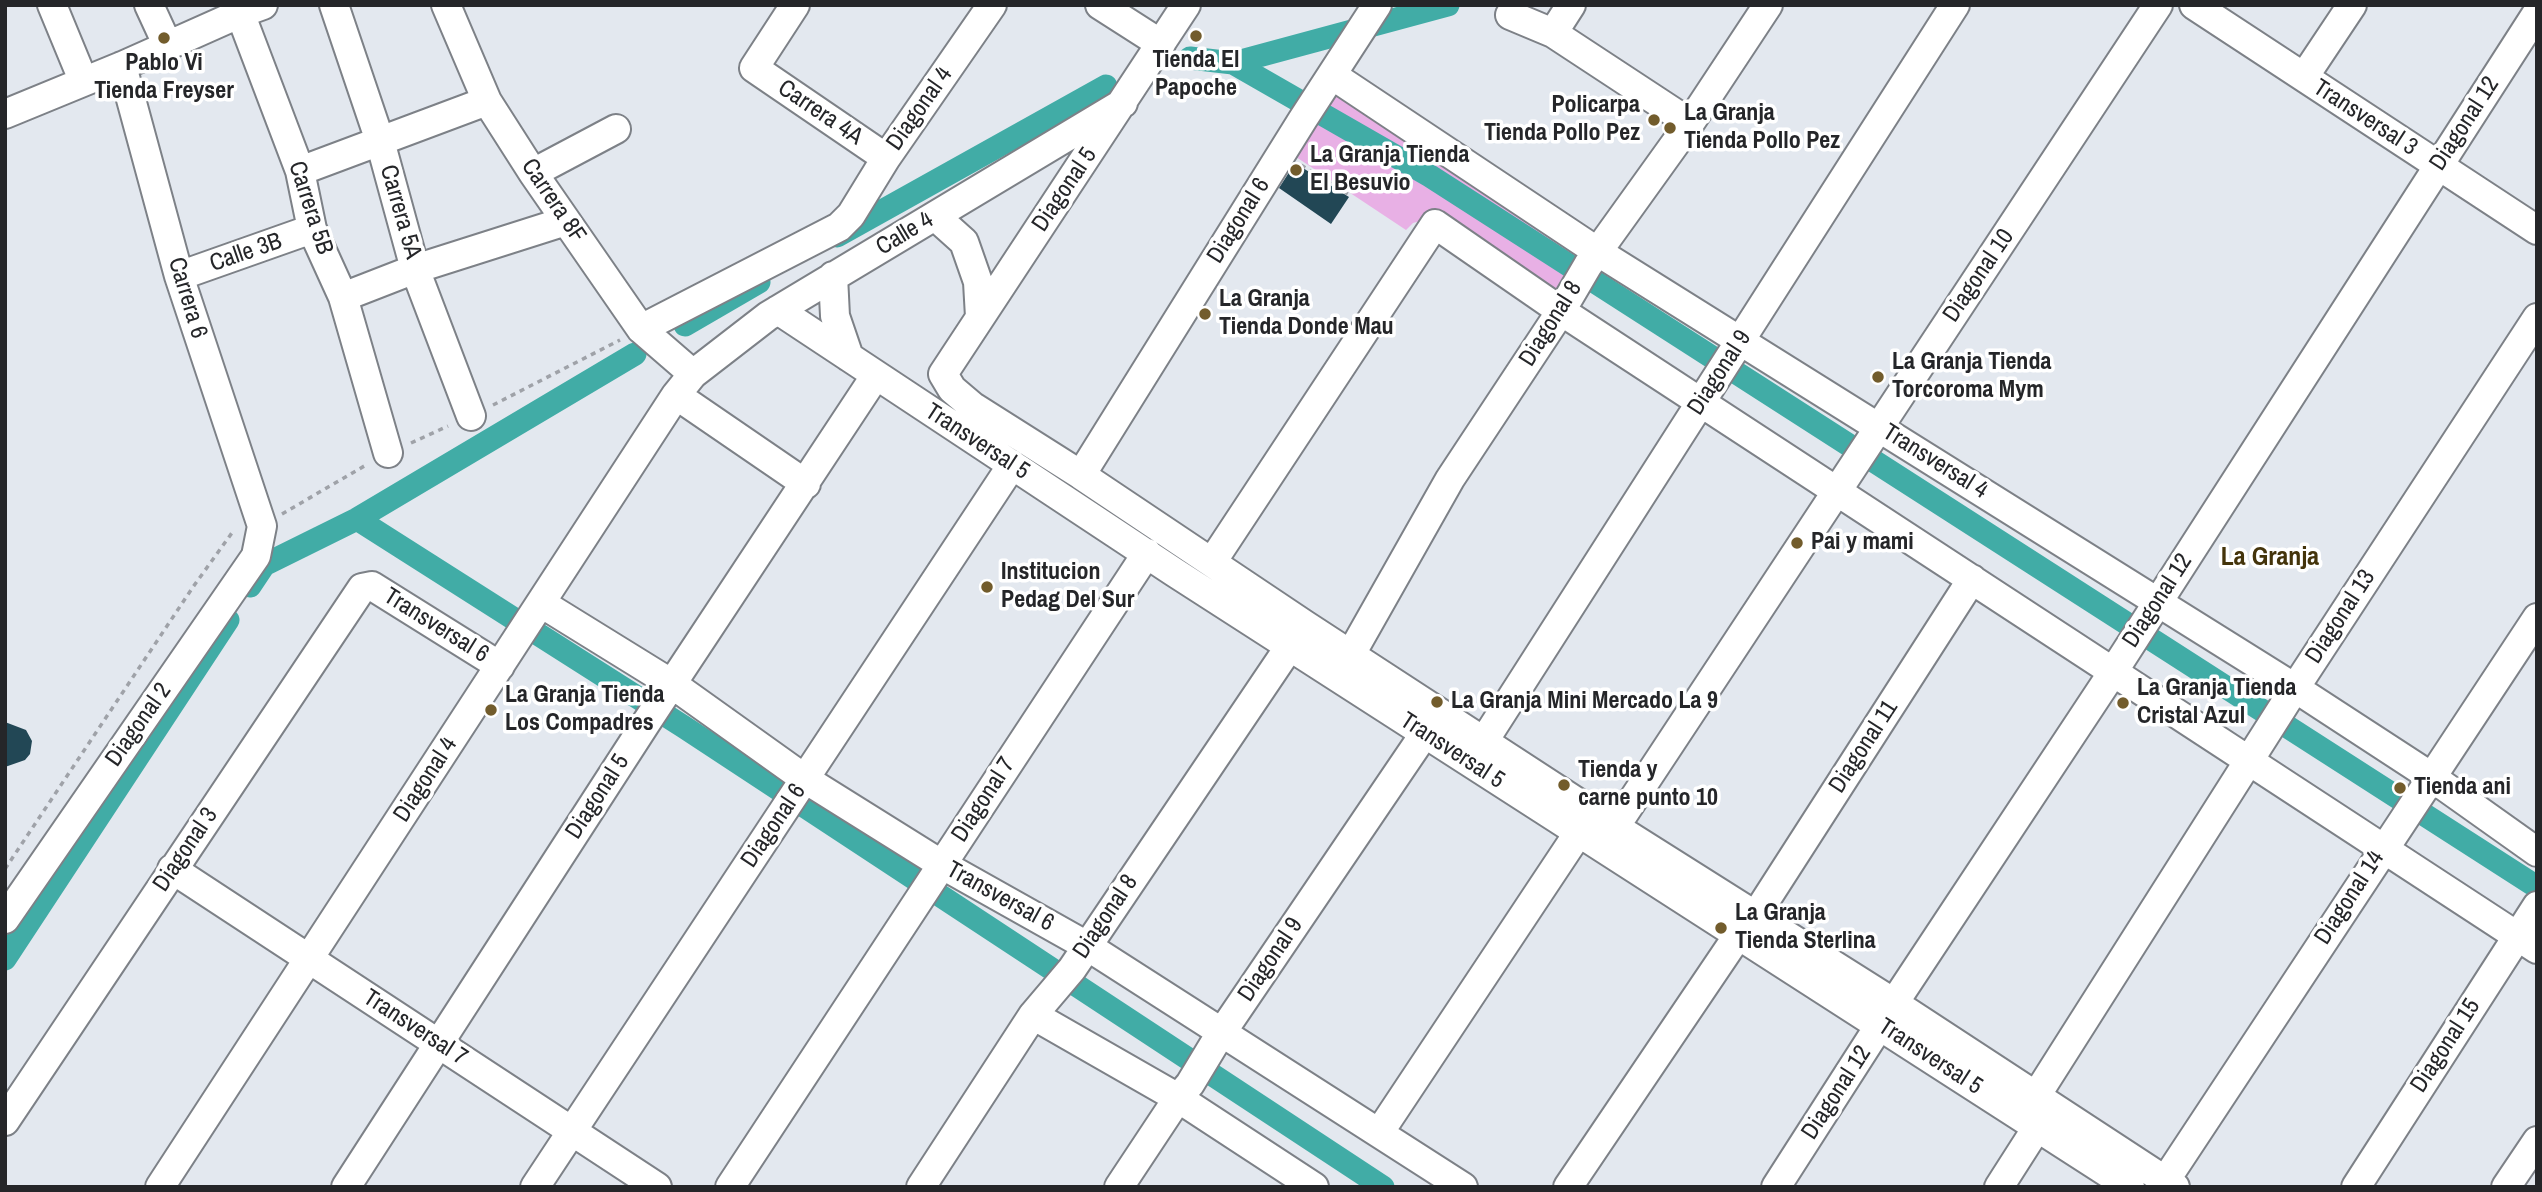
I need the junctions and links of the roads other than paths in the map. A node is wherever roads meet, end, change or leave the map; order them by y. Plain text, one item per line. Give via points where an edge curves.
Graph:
1 (52, 5) edge
2 (149, 5) edge
3 (334, 5) edge
4 (446, 5) edge
5 (795, 5) edge
6 (992, 5) edge
7 (1100, 5) edge
8 (1186, 5) edge
9 (1571, 5) edge
10 (1768, 5) edge
11 (1955, 5) edge
12 (2158, 5) edge
13 (2194, 5) edge
14 (2352, 5) edge
15 (247, 8) edge
16 (1374, 10) edge
17 (2537, 13) edge
18 (1510, 15) dead end
19 (1553, 33) junction
20 (167, 44) junction
21 (1155, 54) junction
22 (122, 66) junction
23 (2304, 77) junction
24 (83, 80) junction
25 (1325, 85) junction
26 (1127, 97) junction
27 (487, 102) junction
28 (7, 110) edge
29 (1690, 122) junction
30 (616, 129) dead end
31 (380, 141) junction
32 (886, 158) junction
33 (2438, 166) junction
34 (300, 171) junction
35 (533, 173) junction
36 (851, 215) joint
37 (935, 216) junction
38 (566, 221) junction
39 (312, 229) junction
40 (2537, 230) edge
41 (1593, 258) junction
42 (415, 269) junction
43 (179, 276) junction
44 (833, 276) junction
45 (343, 297) junction
46 (1565, 304) junction
47 (778, 310) junction
48 (980, 317) junction
49 (2537, 318) edge
50 (641, 329) junction
51 (1737, 345) junction
52 (849, 356) junction
53 (943, 374) junction
54 (879, 376) junction
55 (684, 384) junction
56 (1706, 394) junction
57 (471, 416) dead end
58 (1874, 434) junction
59 (388, 453) dead end
60 (1012, 465) junction
61 (1082, 475) junction
62 (806, 484) junction
63 (1841, 485) junction
64 (258, 515) joint
65 (1147, 554) junction
66 (1212, 562) junction
67 (1972, 579) junction
68 (372, 586) joint
69 (2154, 608) junction
70 (532, 618) junction
71 (2537, 618) edge
72 (1290, 646) junction
73 (1351, 654) junction
74 (500, 666) junction
75 (2116, 667) junction
76 (669, 689) junction
77 (2292, 692) junction
78 (1425, 733) junction
79 (1484, 741) junction
80 (2256, 749) junction
81 (2427, 781) junction
82 (794, 795) junction
83 (1615, 827) junction
84 (1579, 832) junction
85 (2383, 848) junction
86 (2537, 852) edge
87 (173, 869) junction
88 (938, 869) junction
89 (5, 919) edge
90 (1747, 925) junction
91 (2530, 927) edge
92 (1080, 957) junction
93 (309, 959) junction
94 (1887, 1014) junction
95 (1033, 1015) junction
96 (1220, 1036) junction
97 (438, 1044) junction
98 (1184, 1091) junction
99 (2036, 1096) junction
100 (5, 1121) edge
101 (2038, 1126) junction
102 (572, 1131) junction
103 (1379, 1133) junction
104 (2537, 1141) edge
105 (2170, 1184) edge
106 (160, 1187) edge
107 (346, 1187) edge
108 (535, 1187) edge
109 (657, 1187) edge
110 (730, 1187) edge
111 (921, 1187) edge
112 (1119, 1187) edge
113 (1314, 1187) edge
114 (1462, 1187) edge
115 (1568, 1187) edge
116 (1776, 1187) edge
117 (1999, 1187) edge
118 (2130, 1187) edge
119 (2356, 1187) edge
120 (2506, 1187) edge

1 - 24 street
2 - 20 street
3 - 31 street, Carrera 5A
4 - 27 street, Carrera 8F
5 - 32 street, Carrera 4A via 754,68
6 - 32 street, Diagonal 4
7 - 21 street
8 - 21 street, Diagonal 5
9 - 19 street
10 - 29 street, Diagonal 8
11 - 51 street, Diagonal 9
12 - 58 street, Diagonal 10
13 - 23 street, Transversal 3
14 - 23 street
15 - 20 street
15 - 34 street, Carrera 5B
16 - 25 street, Diagonal 6
17 - 33 street, Diagonal 12
18 - 19 street
19 - 29 street
20 - 22 street
21 - 26 street, Diagonal 5
22 - 24 street
22 - 43 street, Carrera 6
23 - 33 street, Transversal 3
24 - 28 street
25 - 41 street, Transversal 4
25 - 61 street, Diagonal 6
26 - 37 street, Calle 4
26 - 48 street, Diagonal 5
27 - 31 street
27 - 35 street, Carrera 8F
29 - 41 street, Diagonal 8
30 - 35 street
31 - 34 street
31 - 42 street, Carrera 5A
32 - 36 street, Diagonal 4
33 - 40 street, Transversal 3
33 - 69 street, Diagonal 12
34 - 39 street, Carrera 5B
35 - 38 street, Carrera 8F
36 - 50 street, Calle 4 via 839,227
37 - 44 street, Calle 4
37 - 48 street via 964,242 978,282
38 - 42 street
38 - 50 street, Carrera 8F
39 - 43 street, Calle 3B
39 - 45 street, Carrera 5B
41 - 46 street, Diagonal 8
41 - 51 street, Transversal 4
42 - 45 street
42 - 57 street, Carrera 5A
43 - 64 street, Carrera 6
44 - 47 street, Calle 4
44 - 52 street via 835,316
45 - 59 street, Carrera 5B
46 - 56 street
46 - 66 street via 1435,224
46 - 73 street, Diagonal 8 via 1450,479
47 - 52 street, Transversal 5
47 - 55 street, Calle 4
48 - 53 street, Diagonal 5
49 - 77 street, Diagonal 13
50 - 55 street, Carrera 8F
51 - 56 street, Diagonal 9
51 - 58 street, Transversal 4
52 - 54 street, Transversal 5
53 - 54 street via 917,382
53 - 61 street, Transversal 5 via 972,406
54 - 60 street, Transversal 5
54 - 62 street, Diagonal 5
55 - 62 street
55 - 70 street, Diagonal 4
56 - 63 street
56 - 79 street, Diagonal 9
58 - 63 street, Diagonal 10
58 - 69 street, Transversal 4
60 - 65 street, Transversal 5
60 - 82 street, Diagonal 6
61 - 66 street, Transversal 5
62 - 76 street, Diagonal 5
63 - 67 street
63 - 83 street, Diagonal 10
64 - 89 street, Diagonal 2 via 256,556
65 - 72 street, Transversal 5
65 - 88 street, Diagonal 7
66 - 73 street, Transversal 5
67 - 75 street
67 - 90 street, Diagonal 11
68 - 74 street, Transversal 6
68 - 87 street, Diagonal 3 via 358,593
69 - 75 street, Diagonal 12
69 - 77 street, Transversal 4
70 - 74 street, Diagonal 4
70 - 76 street, Transversal 6
71 - 81 street, Diagonal 14
72 - 78 street, Transversal 5
72 - 92 street, Diagonal 8
73 - 79 street, Transversal 5
74 - 93 street, Diagonal 4
75 - 80 street
75 - 94 street, Diagonal 12
76 - 82 street, Transversal 6
76 - 97 street, Diagonal 5
77 - 80 street, Diagonal 13
77 - 81 street, Transversal 4
78 - 84 street, Transversal 5
78 - 96 street, Diagonal 9
79 - 83 street, Transversal 5
80 - 85 street
80 - 99 street, Diagonal 13
81 - 85 street, Diagonal 14
81 - 86 street, Transversal 4
82 - 88 street, Transversal 6
82 - 102 street, Diagonal 6
83 - 90 street, Transversal 5
84 - 90 street, Transversal 5
84 - 103 street
85 - 91 street
85 - 105 street, Diagonal 14
87 - 93 street, Transversal 7
87 - 100 street, Diagonal 3
88 - 92 street, Transversal 6
88 - 110 street, Diagonal 7
90 - 94 street, Transversal 5
90 - 115 street, Diagonal 11
91 - 119 street, Diagonal 15
92 - 95 street, Diagonal 8
92 - 96 street, Transversal 6
93 - 97 street, Transversal 7
93 - 106 street, Diagonal 4
94 - 99 street, Transversal 5
94 - 101 street, Transversal 5
94 - 116 street, Diagonal 12
95 - 98 street
95 - 111 street, Diagonal 8
96 - 98 street, Diagonal 9
96 - 103 street, Transversal 6
97 - 102 street, Transversal 7
97 - 107 street, Diagonal 5
98 - 112 street, Diagonal 9
98 - 113 street
99 - 105 street, Transversal 5
101 - 117 street
101 - 118 street, Transversal 5
102 - 108 street, Diagonal 6
102 - 109 street, Transversal 7
103 - 114 street, Transversal 6
104 - 120 street

